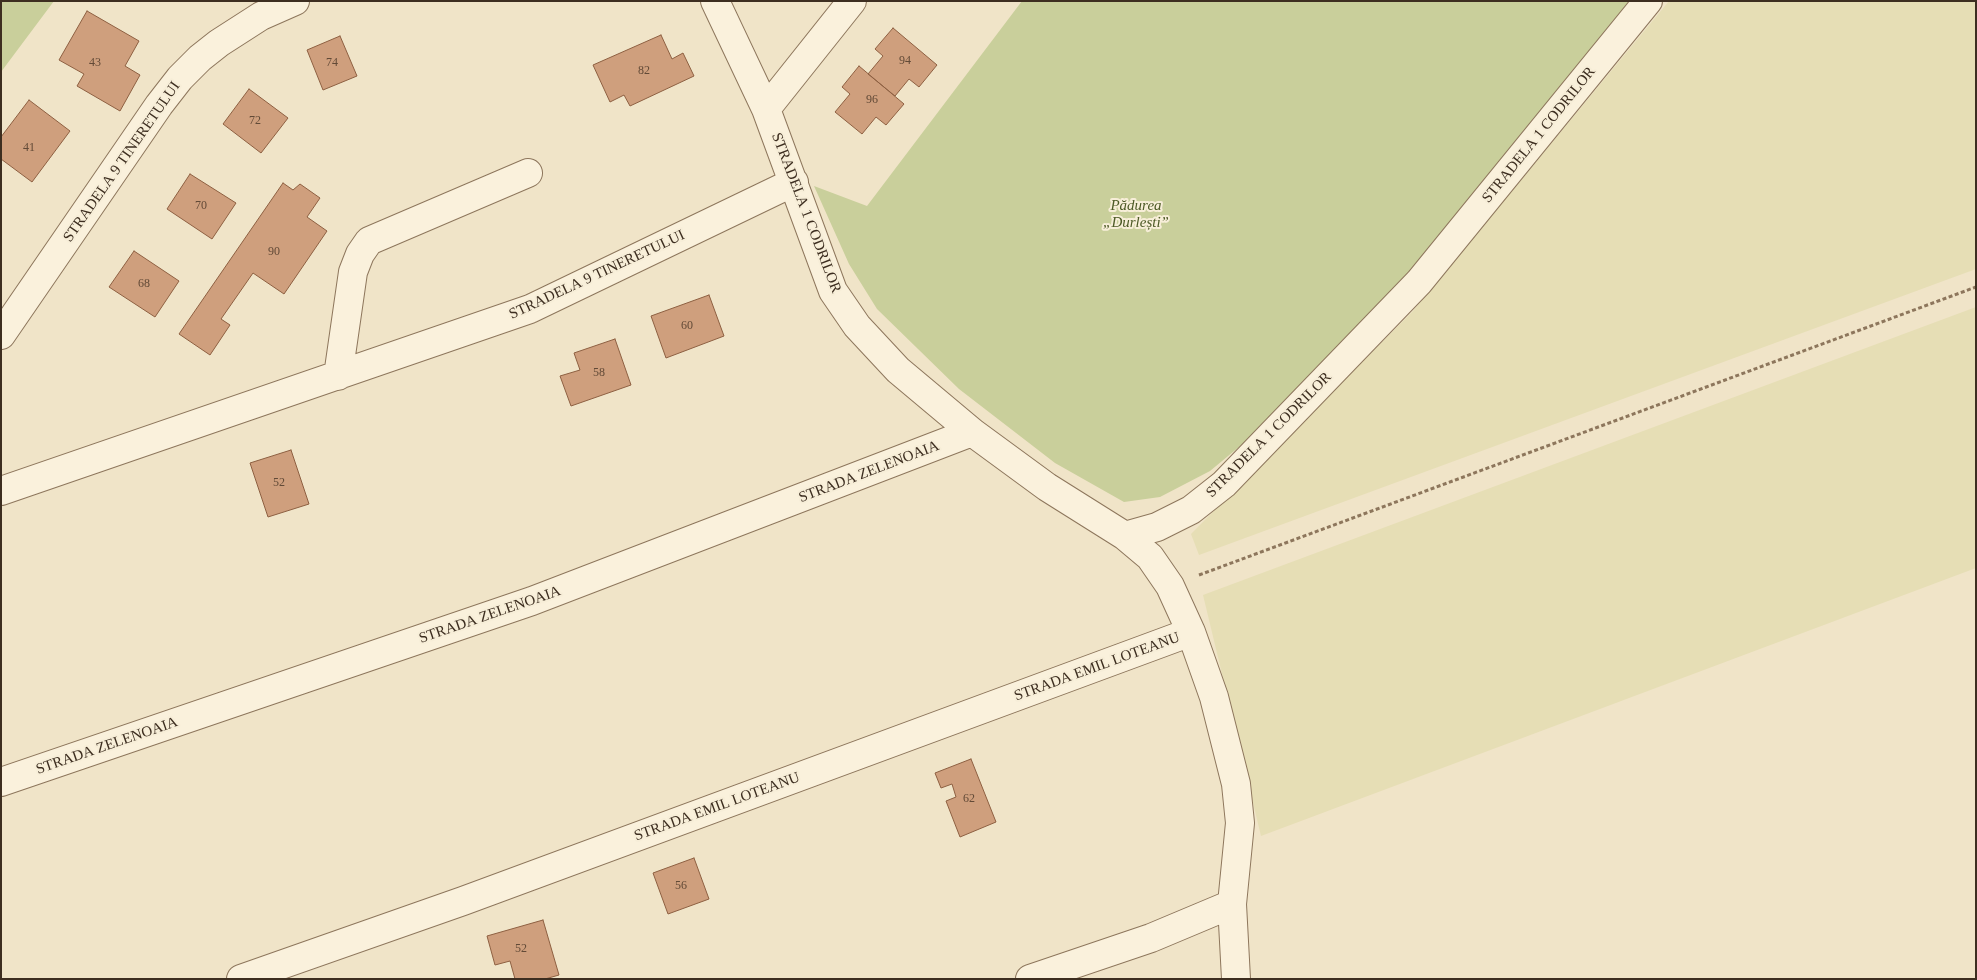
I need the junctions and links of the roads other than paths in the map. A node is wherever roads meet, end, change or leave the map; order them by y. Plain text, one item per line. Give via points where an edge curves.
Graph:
1 (294, 1) edge
2 (715, 1) edge
3 (852, 1) edge
4 (1648, 1) edge
5 (766, 109) junction
6 (528, 173) dead end
7 (794, 182) junction
8 (1, 335) edge
9 (338, 376) junction
10 (972, 432) junction
11 (1, 491) edge
12 (1125, 536) junction
13 (1191, 632) junction
14 (1, 782) edge
15 (1232, 904) junction
16 (241, 979) edge
17 (1030, 979) edge
18 (1236, 979) edge

1 - 8 street, STRADELA 9 TINERETULUI via 261,16 219,43 180,78
2 - 5 street, STRADELA 1 CODRILOR
3 - 5 street
4 - 12 street, STRADELA 1 CODRILOR via 1419,282 1230,477 1192,510 1157,527
5 - 7 street, STRADELA 1 CODRILOR
6 - 9 street via 369,242 353,272
7 - 9 street, STRADELA 9 TINERETULUI via 530,309
7 - 10 street, STRADELA 1 CODRILOR via 833,291 857,326 898,370
9 - 11 street, STRADELA 9 TINERETULUI
10 - 12 street, STRADELA 1 CODRILOR via 1047,487
10 - 14 street, STRADA ZELENOAIA via 532,601
12 - 13 street via 1150,558 1170,586
13 - 15 street via 1214,697 1236,784 1240,823
13 - 16 street, STRADA EMIL LOTEANU via 463,901
15 - 17 street via 1151,938
15 - 18 street

